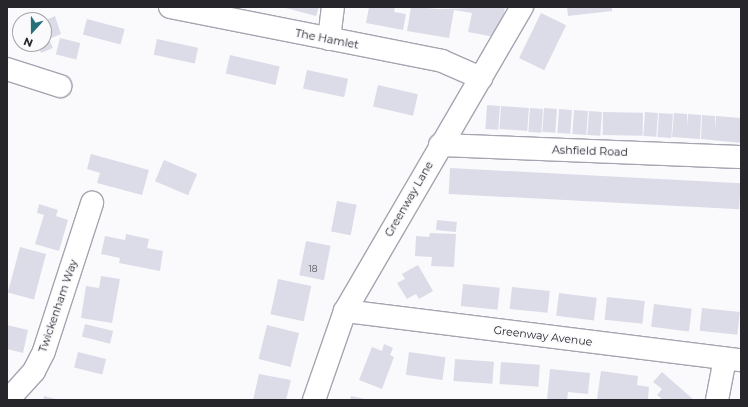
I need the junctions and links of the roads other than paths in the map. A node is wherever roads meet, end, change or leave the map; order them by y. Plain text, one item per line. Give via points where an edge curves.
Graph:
1 (170, 7) edge
2 (333, 7) edge
3 (522, 7) edge
4 (330, 39) junction
5 (7, 68) edge
6 (481, 78) junction
7 (60, 86) dead end
8 (440, 145) junction
9 (741, 157) edge
10 (92, 203) dead end
11 (345, 311) junction
12 (733, 359) edge
13 (8, 400) edge
14 (314, 400) edge
15 (716, 400) edge

1 - 4 street, The Hamlet
2 - 4 street
3 - 6 street, Greenway Lane
4 - 6 street, The Hamlet via 442,61
5 - 7 street
6 - 8 street, Greenway Lane
8 - 9 street, Ashfield Road
8 - 11 street, Greenway Lane
10 - 13 street, Twickenham Way via 44,351 34,371
11 - 12 street, Greenway Avenue
11 - 14 street, Greenway Lane
12 - 15 street

